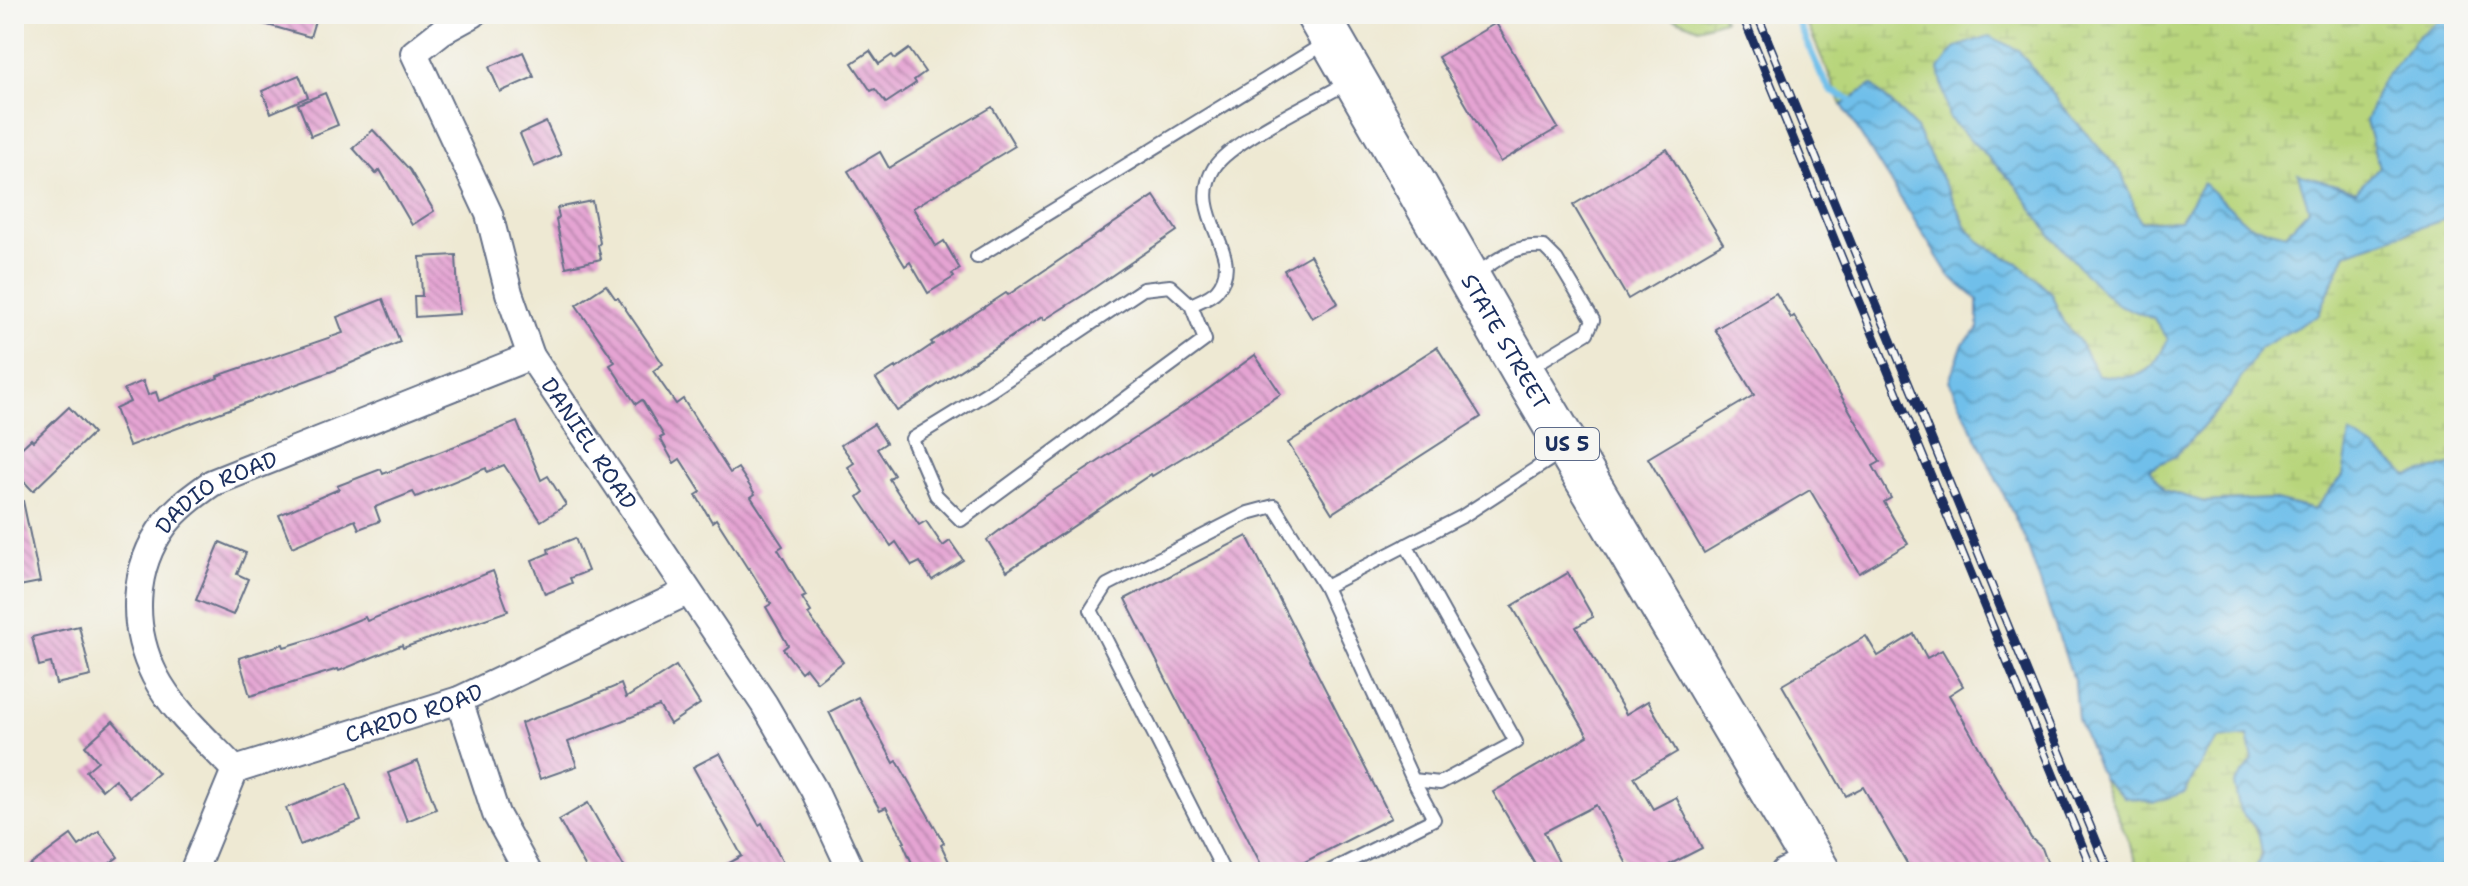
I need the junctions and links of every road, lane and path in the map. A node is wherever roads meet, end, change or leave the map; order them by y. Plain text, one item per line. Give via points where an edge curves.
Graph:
1 (473, 14) edge
2 (1325, 26) edge
3 (1355, 79) junction
4 (977, 257) dead end
5 (1471, 278) junction
6 (1191, 305) junction
7 (531, 356) junction
8 (1523, 372) junction
9 (1569, 447) junction
10 (1406, 545) junction
11 (1325, 587) junction
12 (687, 592) junction
13 (459, 700) junction
14 (235, 770) junction
15 (1413, 780) junction
16 (1805, 868) edge
17 (193, 872) edge
18 (528, 872) edge
19 (852, 872) edge
20 (1224, 872) edge
21 (1328, 872) edge

1 - 7 street, DANIEL ROAD via 414,53 489,214
2 - 3 main road, STATE STREET / US 5
2 - 4 lane
3 - 5 main road, STATE STREET / US 5
3 - 6 lane via 1235,147 1215,166 1205,196 1226,258 1225,276 1216,292
5 - 8 main road, STATE STREET / US 5
5 - 8 lane via 1515,249 1544,247 1593,320 1587,333
6 - 6 lane via 1205,340 1180,359 961,520 936,495 912,439 1143,289 1170,286
7 - 12 street, DANIEL ROAD
7 - 14 street, DADIO ROAD via 212,483 165,524 143,570 137,623 143,647 155,677 174,703
8 - 9 main road, STATE STREET / US 5
9 - 10 lane via 1463,516
9 - 16 main road, STATE STREET / US 5
10 - 11 lane
10 - 15 lane via 1516,742 1440,783
11 - 15 lane
11 - 20 lane via 1274,506 1248,513 1107,585 1091,610
12 - 13 street, CARDO ROAD
12 - 19 street, DANIEL ROAD via 814,790
13 - 14 street, CARDO ROAD
13 - 18 street via 496,814
14 - 17 street
15 - 21 lane via 1434,819

